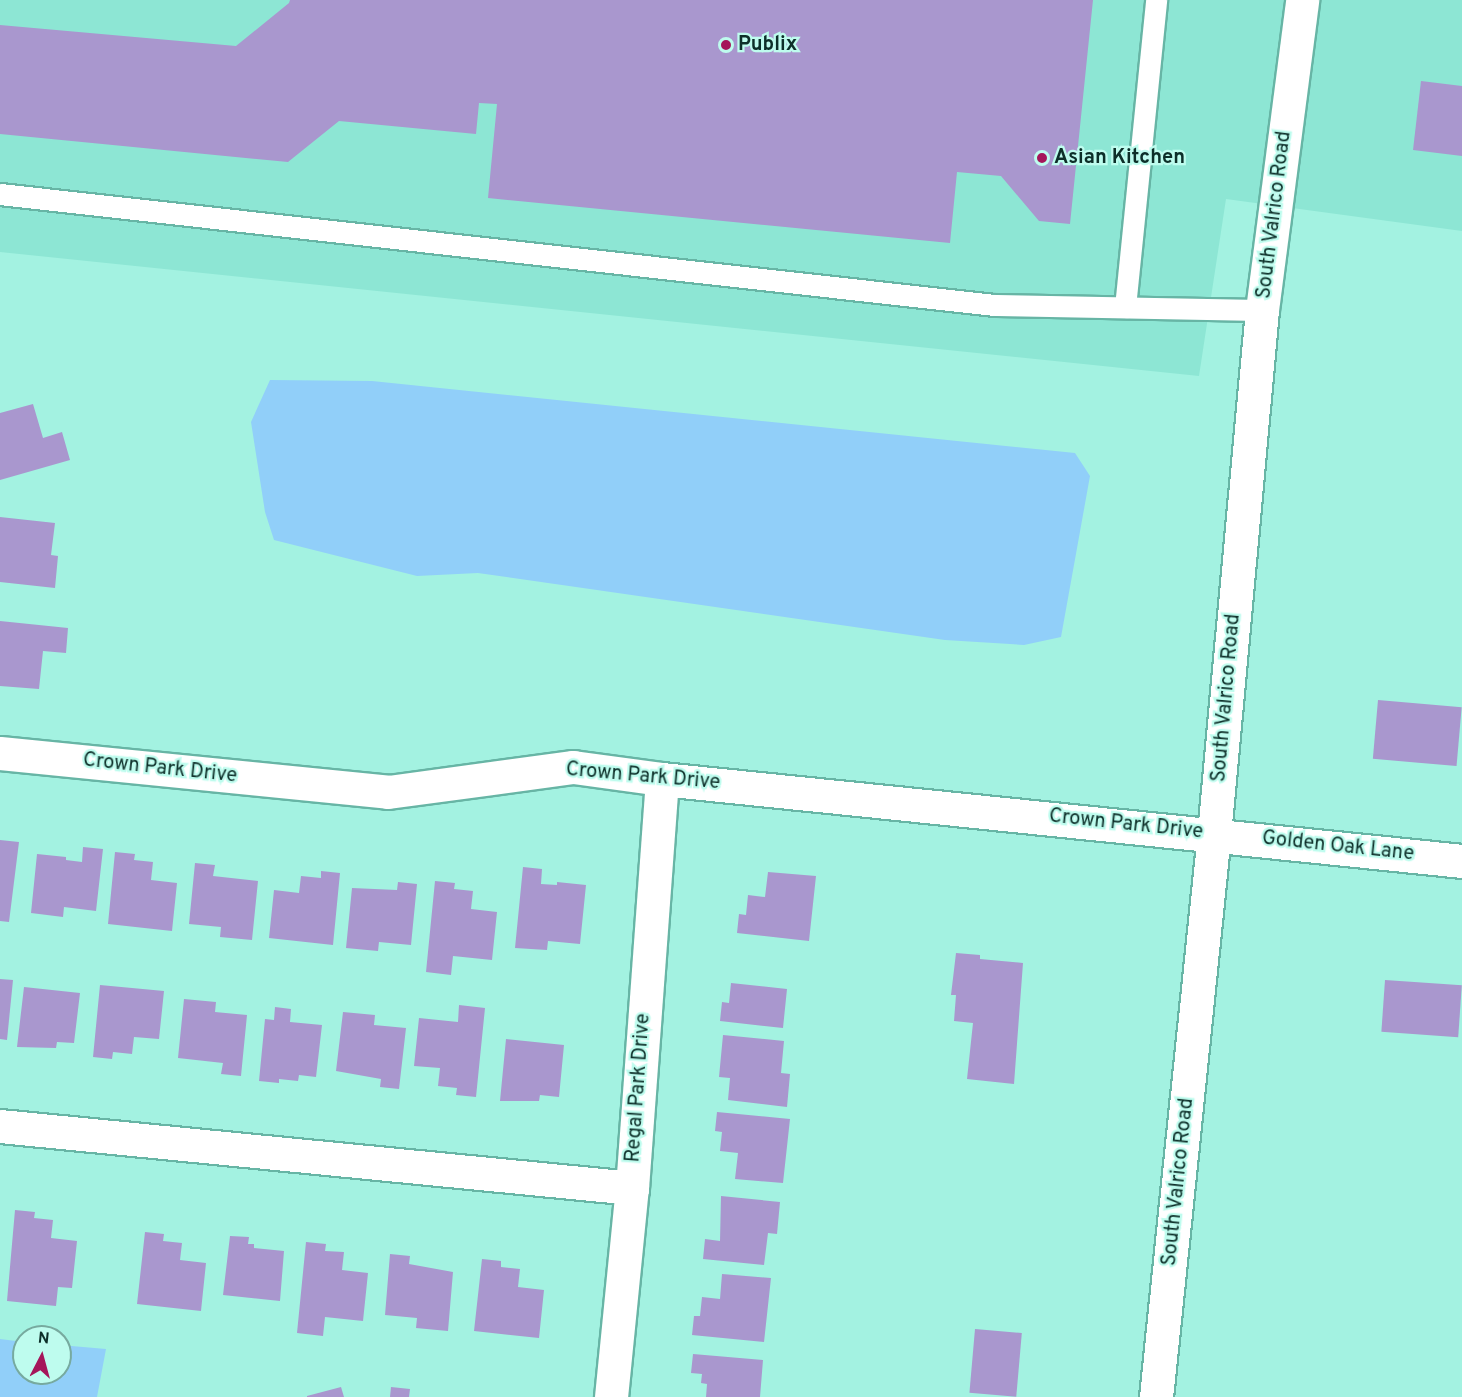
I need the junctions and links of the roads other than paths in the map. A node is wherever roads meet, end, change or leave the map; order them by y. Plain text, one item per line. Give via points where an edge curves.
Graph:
1 (1156, 0) edge
2 (1302, 0) edge
3 (0, 194) edge
4 (1125, 307) junction
5 (1263, 310) junction
6 (0, 753) edge
7 (662, 778) junction
8 (1214, 834) junction
9 (1462, 861) edge
10 (0, 1126) edge
11 (632, 1188) junction
12 (611, 1397) edge
13 (1156, 1397) edge

1 - 4 lane
2 - 5 street, South Valrico Road
3 - 4 lane via 994,305
4 - 5 lane
5 - 8 street, South Valrico Road
6 - 7 street, Crown Park Drive via 388,792 573,767
7 - 8 street, Crown Park Drive
7 - 11 street, Regal Park Drive
8 - 9 street, Golden Oak Lane
8 - 13 street, South Valrico Road
10 - 11 street
11 - 12 street, Regal Park Drive

